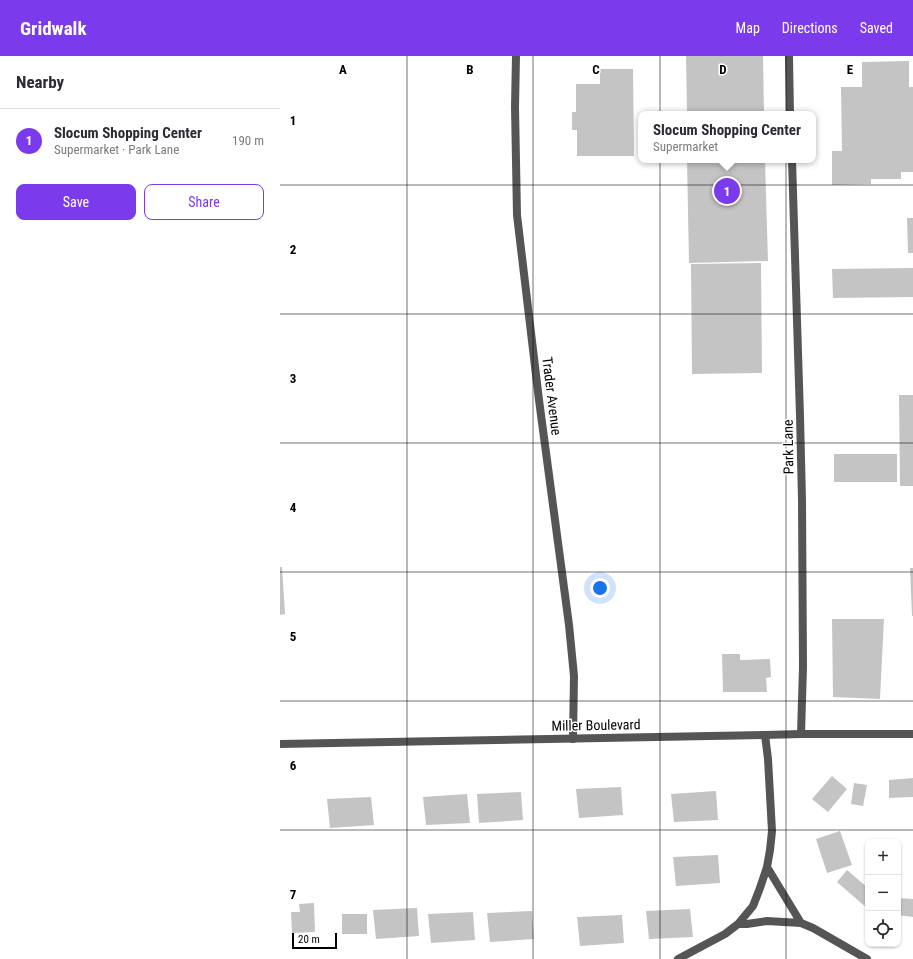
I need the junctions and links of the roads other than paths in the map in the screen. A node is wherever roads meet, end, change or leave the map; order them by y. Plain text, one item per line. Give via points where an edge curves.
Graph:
1 (516, 56) edge
2 (789, 56) edge
3 (790, 111) edge
4 (792, 163) edge
5 (801, 734) junction
6 (913, 734) edge
7 (765, 735) junction
8 (573, 739) junction
9 (280, 744) edge
10 (767, 867) junction
11 (801, 923) junction
12 (738, 924) junction
13 (678, 959) edge
14 (867, 959) edge

1 - 8 street, Trader Avenue via 517,215 569,624 574,676
2 - 3 street
4 - 5 street, Park Lane via 802,493 804,667
5 - 6 street, Miller Boulevard
5 - 7 street, Miller Boulevard
7 - 8 street, Miller Boulevard
7 - 10 street via 772,831
8 - 9 street, Miller Boulevard
10 - 11 street
10 - 12 street via 753,906
11 - 12 street via 767,921
11 - 14 street
12 - 13 street via 725,934

